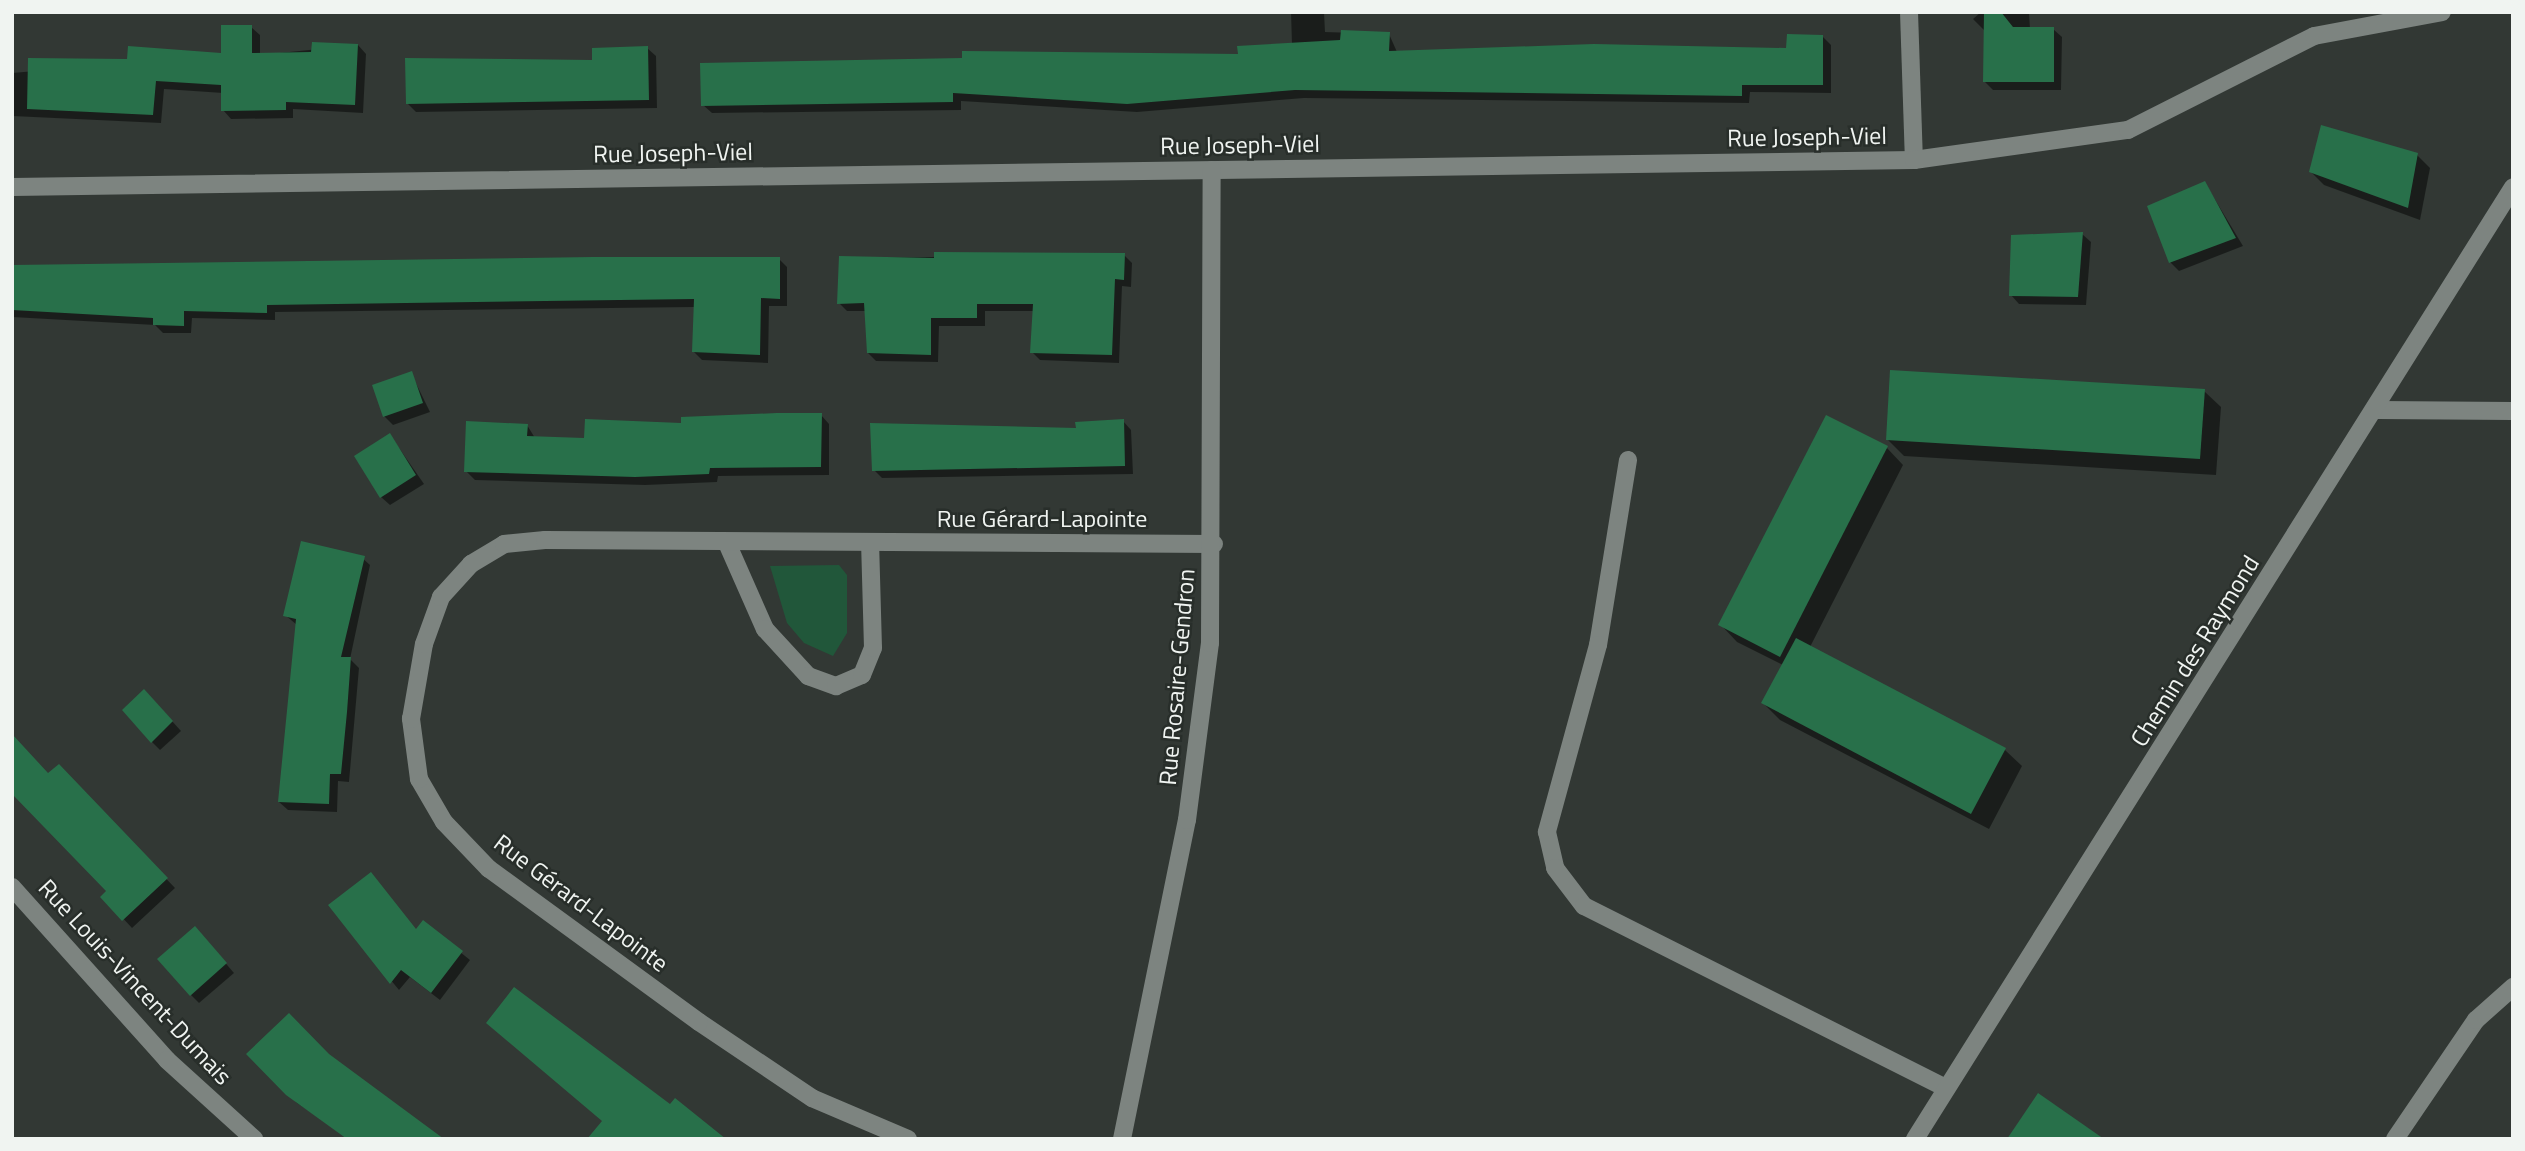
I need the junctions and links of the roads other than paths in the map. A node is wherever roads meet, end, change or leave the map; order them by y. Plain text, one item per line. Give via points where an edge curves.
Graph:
1 (1909, 12) edge
2 (2442, 12) edge
3 (1913, 160) junction
4 (1212, 170) junction
5 (12, 187) edge
6 (2513, 187) edge
7 (2378, 410) junction
8 (2513, 411) edge
9 (1628, 460) dead end
10 (870, 542) junction
11 (727, 543) junction
12 (1214, 544) junction
13 (16, 899) edge
14 (2513, 987) edge
15 (1946, 1088) junction
16 (254, 1139) edge
17 (908, 1139) edge
18 (1122, 1139) edge
19 (1915, 1139) edge
20 (2395, 1139) edge

1 - 3 street
2 - 3 street, Rue Joseph-Viel via 2314,36 2128,130
3 - 4 street, Rue Joseph-Viel
4 - 5 street, Rue Joseph-Viel
4 - 12 street, Rue Rosaire-Gendron
6 - 7 street, Chemin des Raymond
7 - 8 street
7 - 15 street, Chemin des Raymond
9 - 15 street via 1598,645 1547,832 1555,868 1584,906
10 - 11 street, Rue Gérard-Lapointe
10 - 11 street via 873,648 862,675 836,685 808,676 772,638
10 - 12 street, Rue Gérard-Lapointe
11 - 17 street, Rue Gérard-Lapointe via 545,540 504,544 471,564 441,597 424,644 411,719 419,779 444,822 489,869 812,1098
12 - 18 street, Rue Rosaire-Gendron via 1210,643 1189,806
13 - 16 street, Rue Louis-Vincent-Dumais via 167,1060
14 - 20 street via 2476,1020
15 - 19 street, Chemin des Raymond

